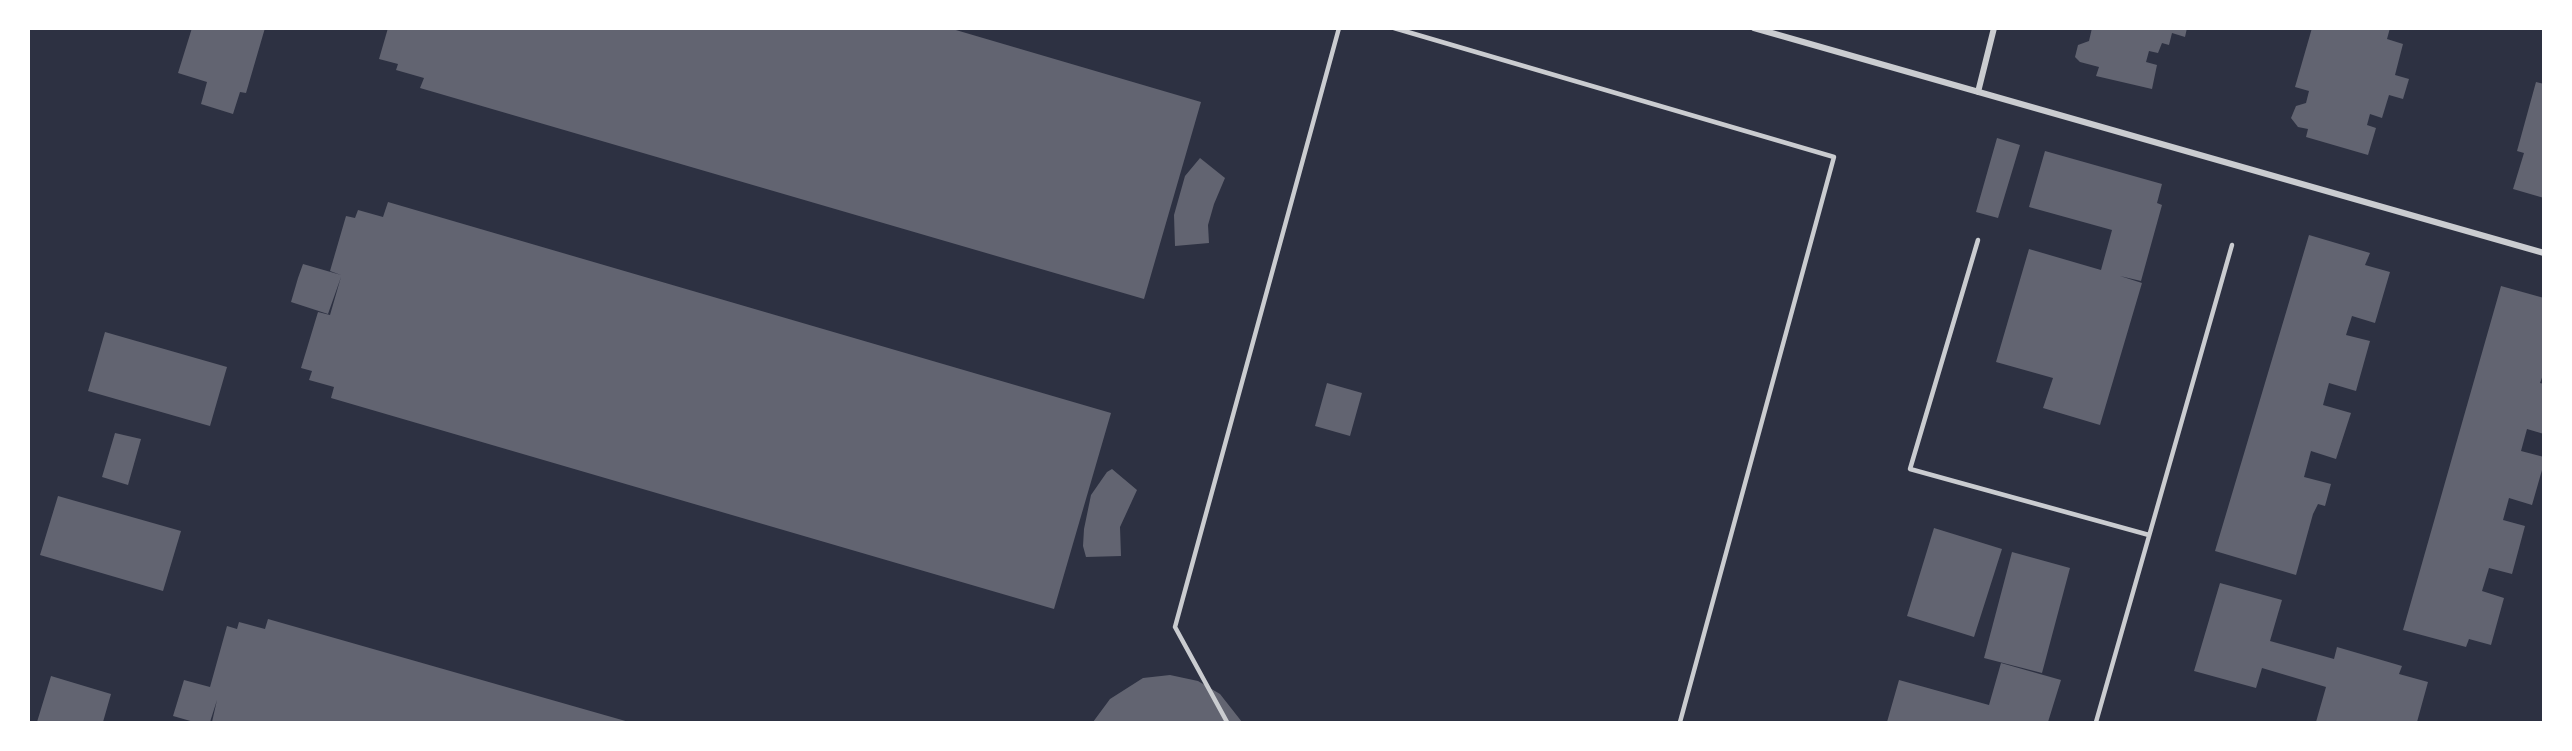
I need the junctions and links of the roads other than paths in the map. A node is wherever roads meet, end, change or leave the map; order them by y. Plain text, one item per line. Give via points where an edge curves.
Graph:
1 (1339, 28) edge
2 (1394, 28) edge
3 (1754, 28) edge
4 (1994, 28) edge
5 (1977, 92) junction
6 (1978, 240) dead end
7 (2232, 245) dead end
8 (2544, 253) edge
9 (2149, 535) junction
10 (1227, 723) edge
11 (1680, 723) edge
12 (2096, 723) edge

1 - 10 lane via 1175,627
2 - 11 lane via 1834,157
3 - 5 street
4 - 5 street
5 - 8 street
6 - 9 lane via 1910,469
7 - 9 lane
9 - 12 lane

